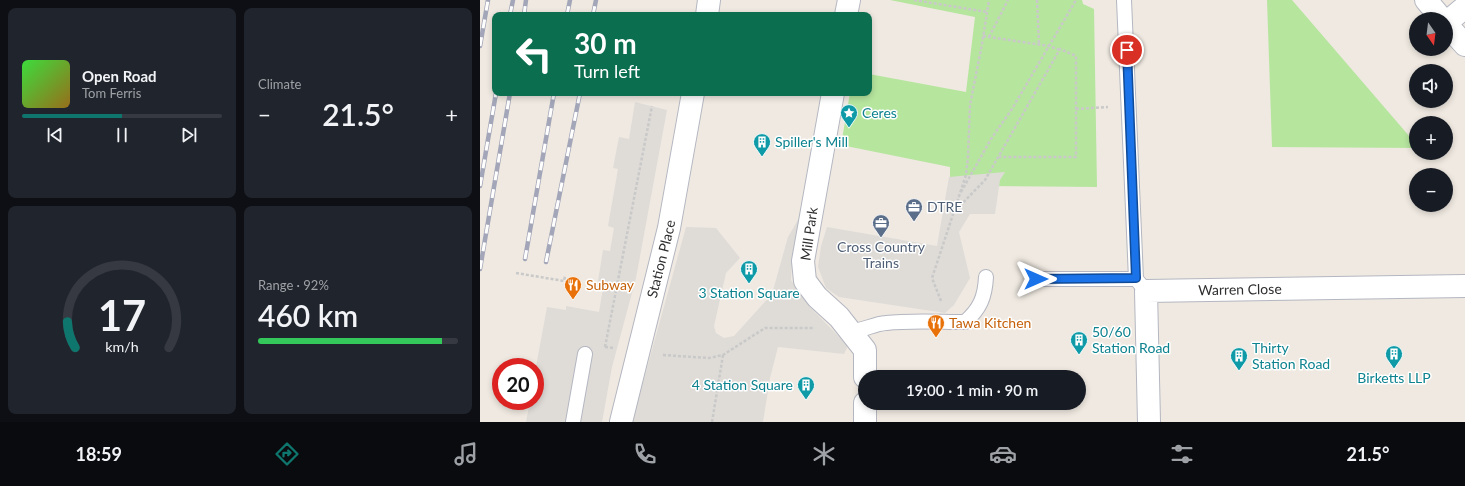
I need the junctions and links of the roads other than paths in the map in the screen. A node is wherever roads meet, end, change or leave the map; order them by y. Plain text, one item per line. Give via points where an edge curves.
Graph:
1 (709, 0) edge
2 (848, 0) edge
3 (1124, 0) edge
4 (1426, 0) edge
5 (1465, 7) edge
6 (707, 12) edge
7 (846, 12) edge
8 (1436, 12) edge
9 (1453, 18) edge
10 (1453, 32) edge
11 (1465, 45) edge
12 (692, 96) edge
13 (832, 96) edge
14 (986, 276) dead end
15 (1036, 279) dead end
16 (1141, 285) junction
17 (1465, 286) edge
18 (850, 331) junction
19 (585, 354) dead end
20 (865, 370) edge
21 (865, 410) edge
22 (573, 422) edge
23 (621, 422) edge
24 (865, 422) edge
25 (1149, 422) edge

1 - 6 street
2 - 7 street
3 - 16 lane
4 - 8 street
5 - 9 street
10 - 11 street
12 - 23 street, Station Place via 673,208
13 - 18 street, Mill Park via 803,261 805,281
14 - 18 lane via 985,290 974,314 964,322 888,323 860,331
15 - 16 lane
16 - 17 street, Warren Close
16 - 25 street
18 - 20 street, Mill Park via 865,350
19 - 22 lane
21 - 24 street

